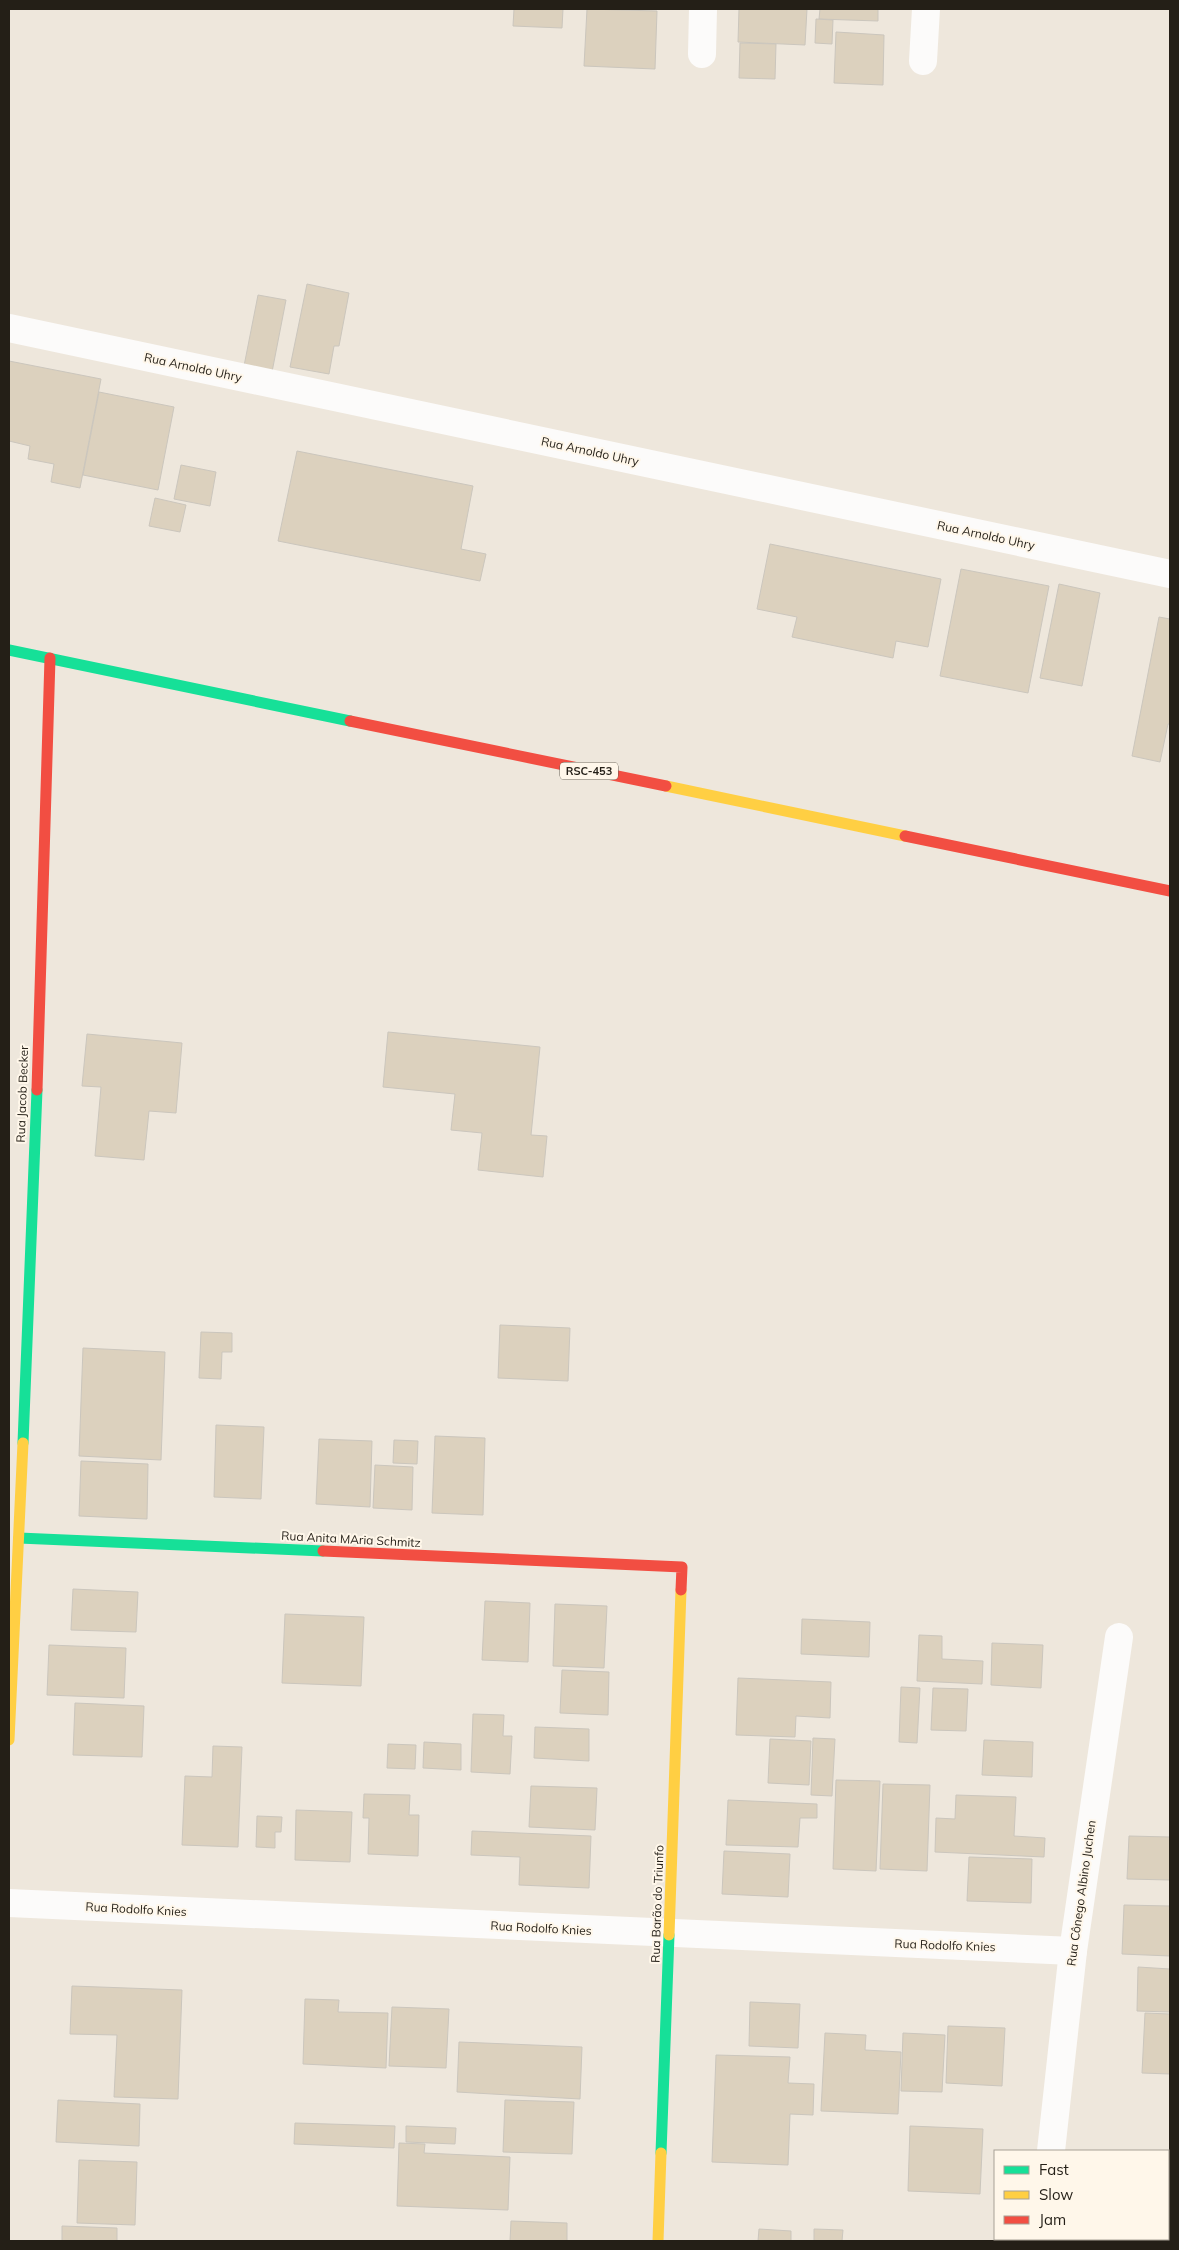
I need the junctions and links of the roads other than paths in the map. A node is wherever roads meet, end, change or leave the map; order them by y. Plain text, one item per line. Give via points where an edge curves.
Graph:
1 (703, 9) edge
2 (926, 9) edge
3 (702, 54) dead end
4 (922, 61) dead end
5 (9, 328) edge
6 (1170, 574) edge
7 (9, 650) edge
8 (50, 658) junction
9 (1170, 891) edge
10 (19, 1538) junction
11 (682, 1567) joint
12 (1119, 1637) dead end
13 (9, 1740) edge
14 (9, 1903) edge
15 (669, 1934) junction
16 (1073, 1950) junction
17 (1051, 2150) edge
18 (658, 2241) edge

1 - 3 street
2 - 4 street
5 - 6 street, Rua Arnoldo Uhry
7 - 8 main road, RSC-453
8 - 9 main road, RSC-453
8 - 10 main road, Rua Jacob Becker
10 - 11 main road, Rua Anita MAria Schmitz
10 - 13 main road, Rua Jacob Becker
11 - 15 main road, Rua Barão do Triunfo
12 - 16 street, Rua Cônego Albino Juchen
14 - 15 street, Rua Rodolfo Knies
15 - 16 street, Rua Rodolfo Knies
15 - 18 main road, Rua Barão do Triunfo
16 - 17 street, Rua Cônego Albino Juchen

